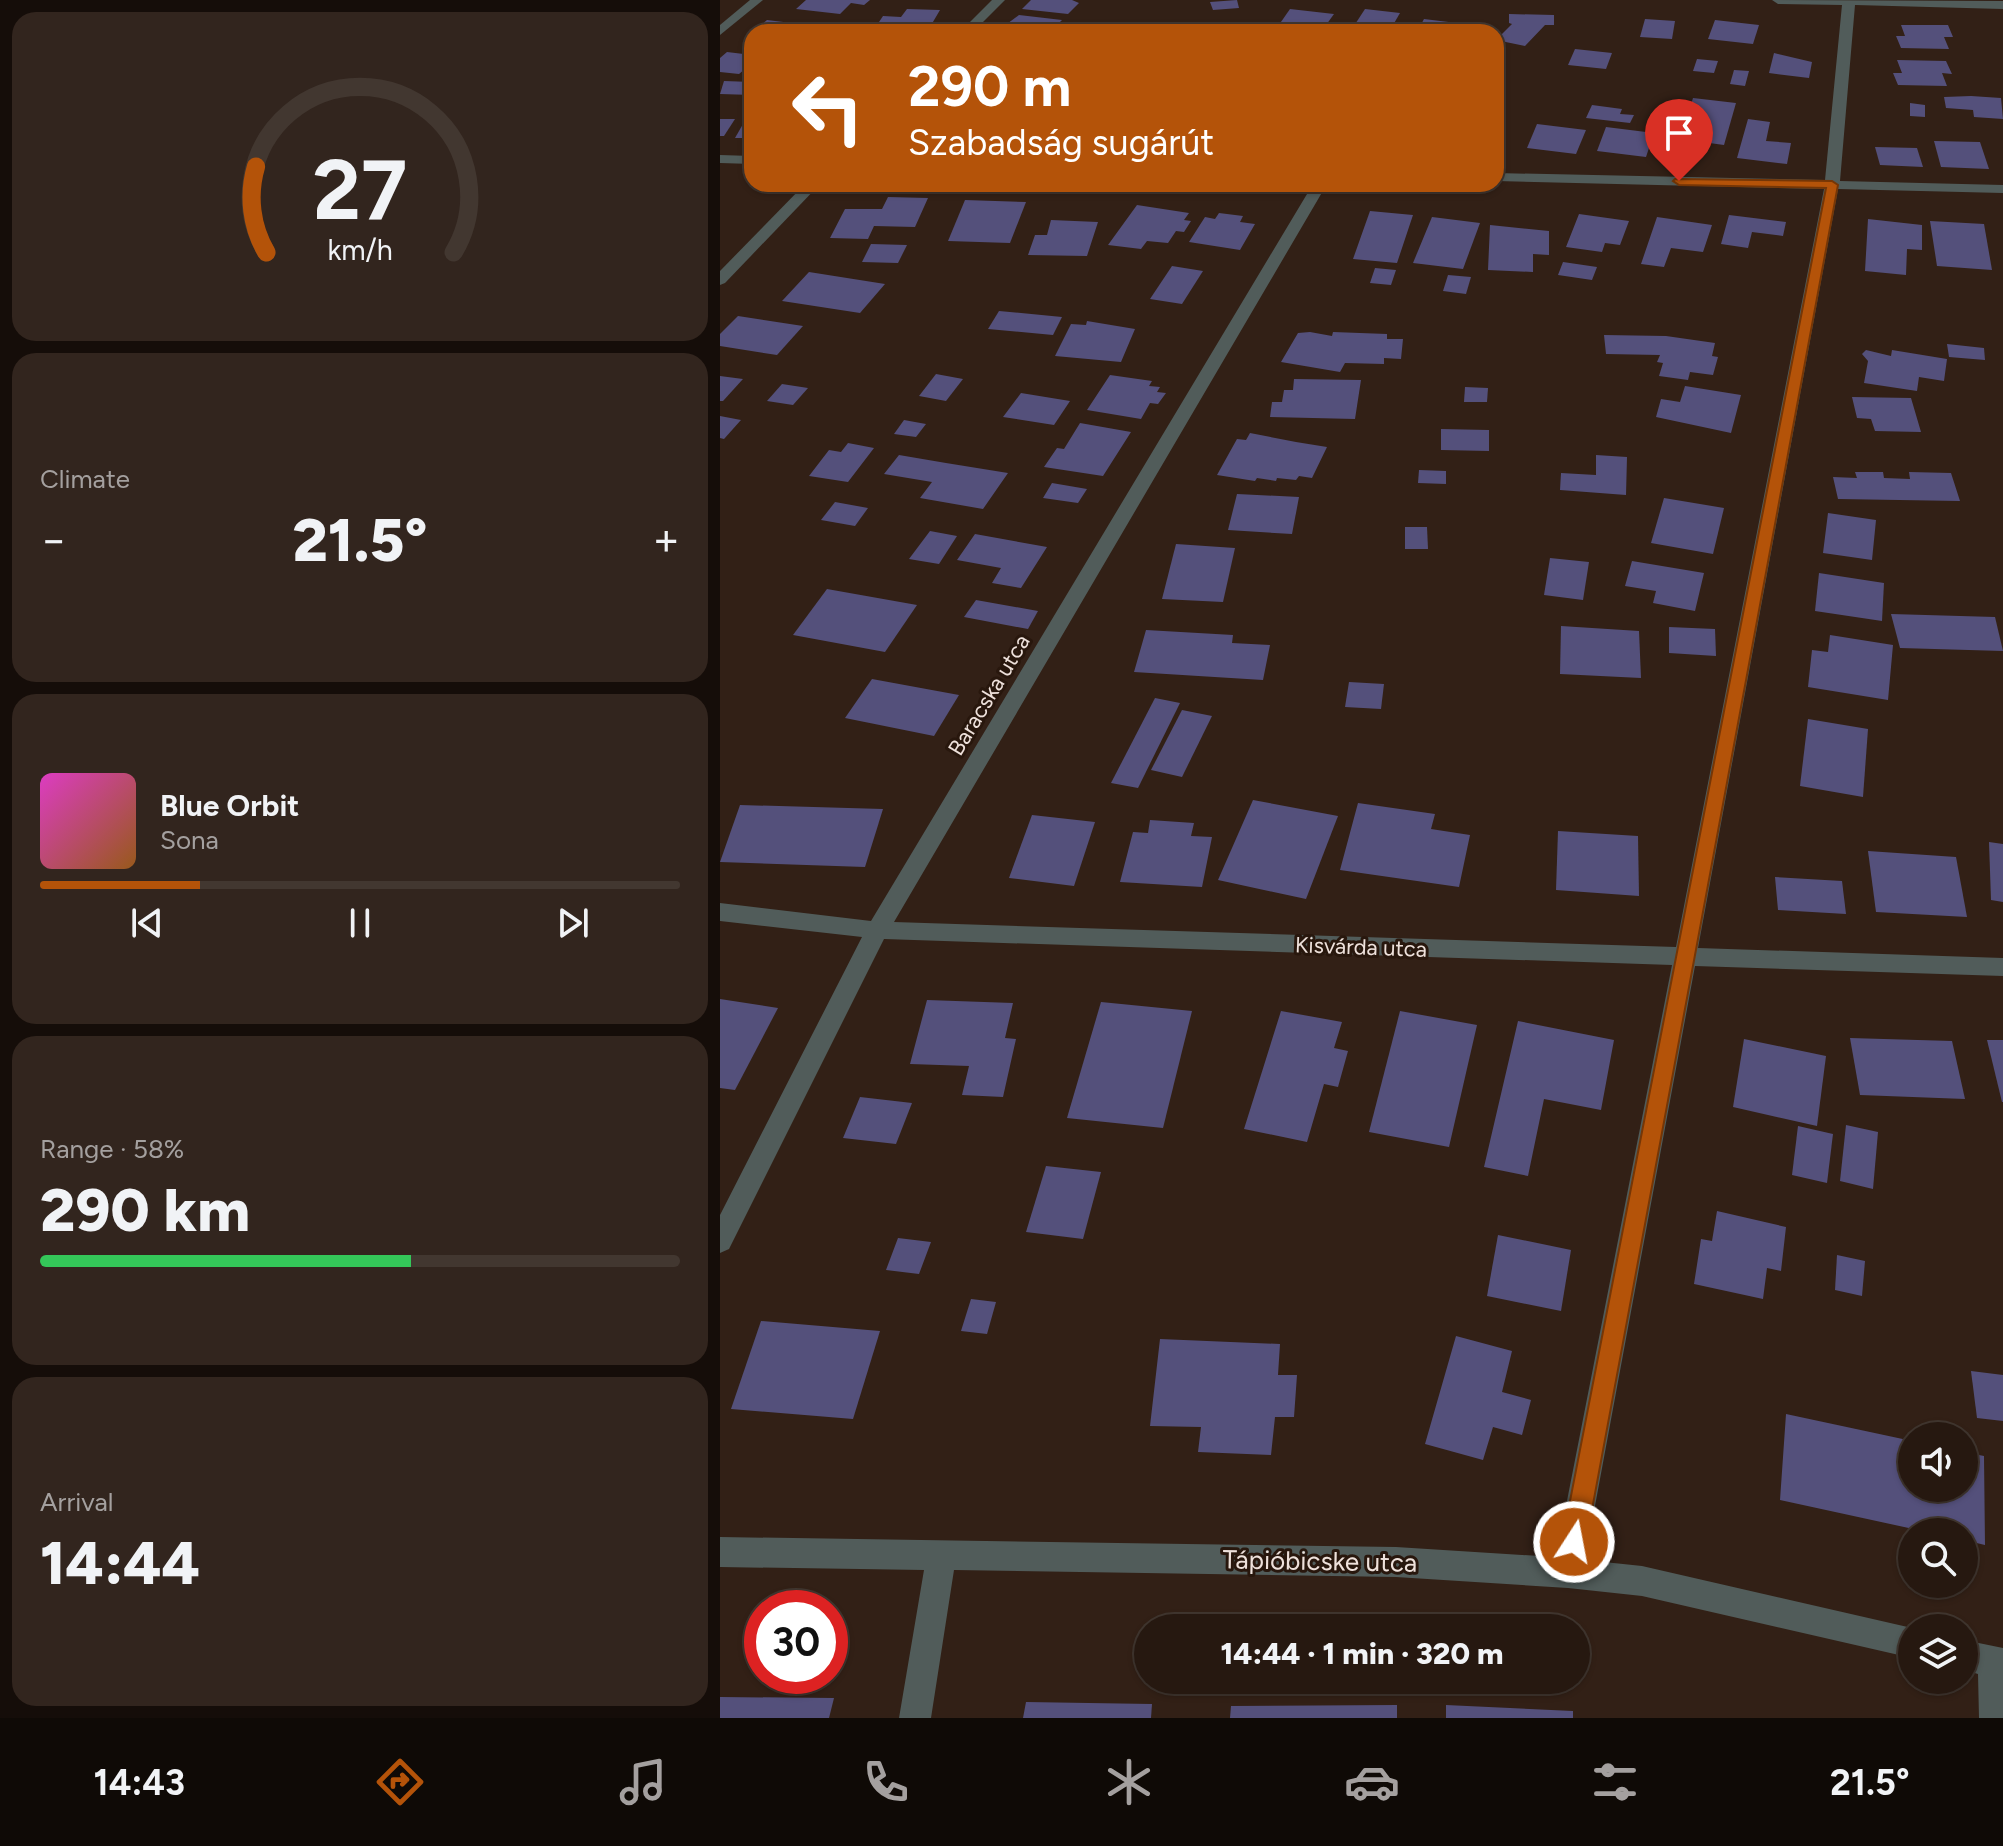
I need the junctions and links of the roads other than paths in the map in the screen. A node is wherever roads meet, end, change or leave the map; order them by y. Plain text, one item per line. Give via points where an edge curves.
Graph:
1 (757, 0) edge
2 (999, 0) edge
3 (1778, 0) edge
4 (1849, 1) edge
5 (2003, 5) edge
6 (974, 24) edge
7 (720, 31) edge
8 (720, 159) edge
9 (744, 160) edge
10 (1504, 177) edge
11 (1832, 185) junction
12 (2003, 189) edge
13 (805, 192) edge
14 (1315, 192) edge
15 (720, 280) edge
16 (720, 912) edge
17 (877, 930) junction
18 (1686, 959) junction
19 (2003, 967) edge
20 (720, 1241) edge
21 (720, 1552) edge
22 (942, 1553) junction
23 (1568, 1573) junction
24 (1898, 1640) edge
25 (1987, 1660) edge
26 (915, 1718) edge
27 (1995, 1718) edge

1 - 7 street
2 - 6 street
3 - 4 street
4 - 5 street
4 - 11 street
8 - 9 street
10 - 11 street
11 - 12 street
11 - 18 street
13 - 15 street
14 - 17 street, Baracska utca
16 - 17 street, Kisvárda utca
17 - 18 street, Kisvárda utca
17 - 20 street, Baracska utca
18 - 19 street, Kisvárda utca
18 - 23 street
21 - 22 street, Tápióbicske utca
22 - 23 street, Tápióbicske utca via 1396,1562
22 - 26 street
23 - 24 street, Tápióbicske utca via 1642,1581
25 - 27 street

